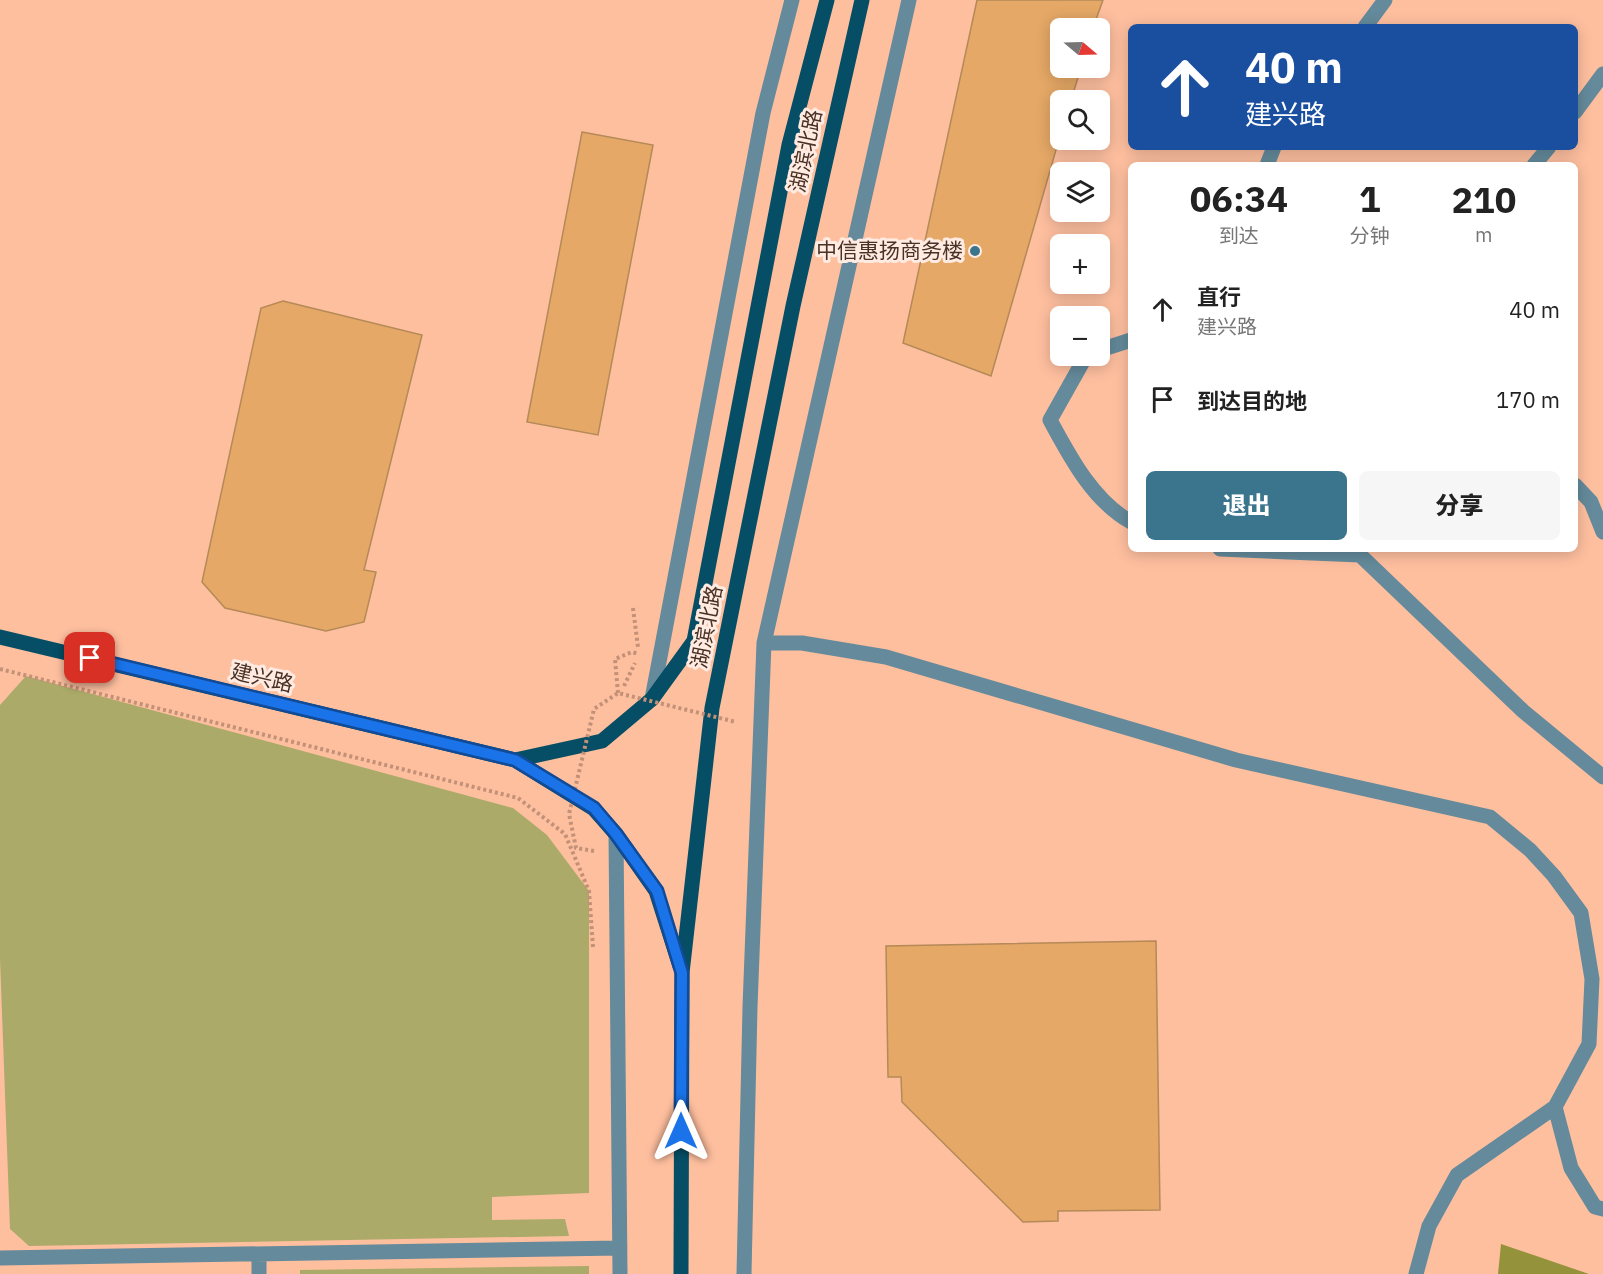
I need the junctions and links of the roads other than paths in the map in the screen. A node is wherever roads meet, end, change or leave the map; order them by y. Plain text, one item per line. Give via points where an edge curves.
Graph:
1 (792, 0) edge
2 (827, 0) edge
3 (861, 0) edge
4 (909, 0) edge
5 (1385, 0) edge
6 (1367, 24) edge
7 (1603, 74) edge
8 (1578, 108) edge
9 (1546, 150) edge
10 (1536, 162) edge
11 (1128, 341) edge
12 (1110, 347) edge
13 (1080, 366) edge
14 (1578, 488) edge
15 (1128, 520) edge
16 (1603, 532) edge
17 (1290, 552) edge
18 (0, 637) edge
19 (694, 641) joint
20 (764, 643) junction
21 (652, 699) junction
22 (515, 760) junction
23 (1603, 777) edge
24 (616, 834) junction
25 (682, 973) junction
26 (1555, 1107) junction
27 (1603, 1209) edge
28 (620, 1248) junction
29 (259, 1254) junction
30 (0, 1258) edge
31 (259, 1274) edge
32 (620, 1274) edge
33 (681, 1274) edge
34 (744, 1274) edge
35 (1416, 1274) edge

1 - 21 street via 763,112
2 - 19 main road, 湖滨北路 via 789,145
3 - 25 main road, 湖滨北路 via 793,306 712,708
4 - 20 street
5 - 6 street
7 - 8 street
9 - 10 street
11 - 12 street
13 - 15 street via 1050,420 1075,466 1117,514
14 - 16 street via 1591,502
17 - 23 street via 1360,555 1523,711
18 - 22 main road, 建兴路
19 - 21 main road, 建兴路
20 - 26 street via 802,643 886,657 1236,760 1490,817 1530,850 1581,913 1592,979 1589,1044
20 - 34 street
21 - 22 main road, 建兴路 via 602,741
22 - 24 main road, 建兴路 via 594,808
24 - 25 main road, 建兴路 via 657,891
24 - 28 street
25 - 33 main road, 湖滨北路
26 - 27 street via 1571,1168 1595,1207
26 - 35 street via 1457,1175 1429,1226
28 - 29 street
28 - 32 street
29 - 30 street
29 - 31 street

